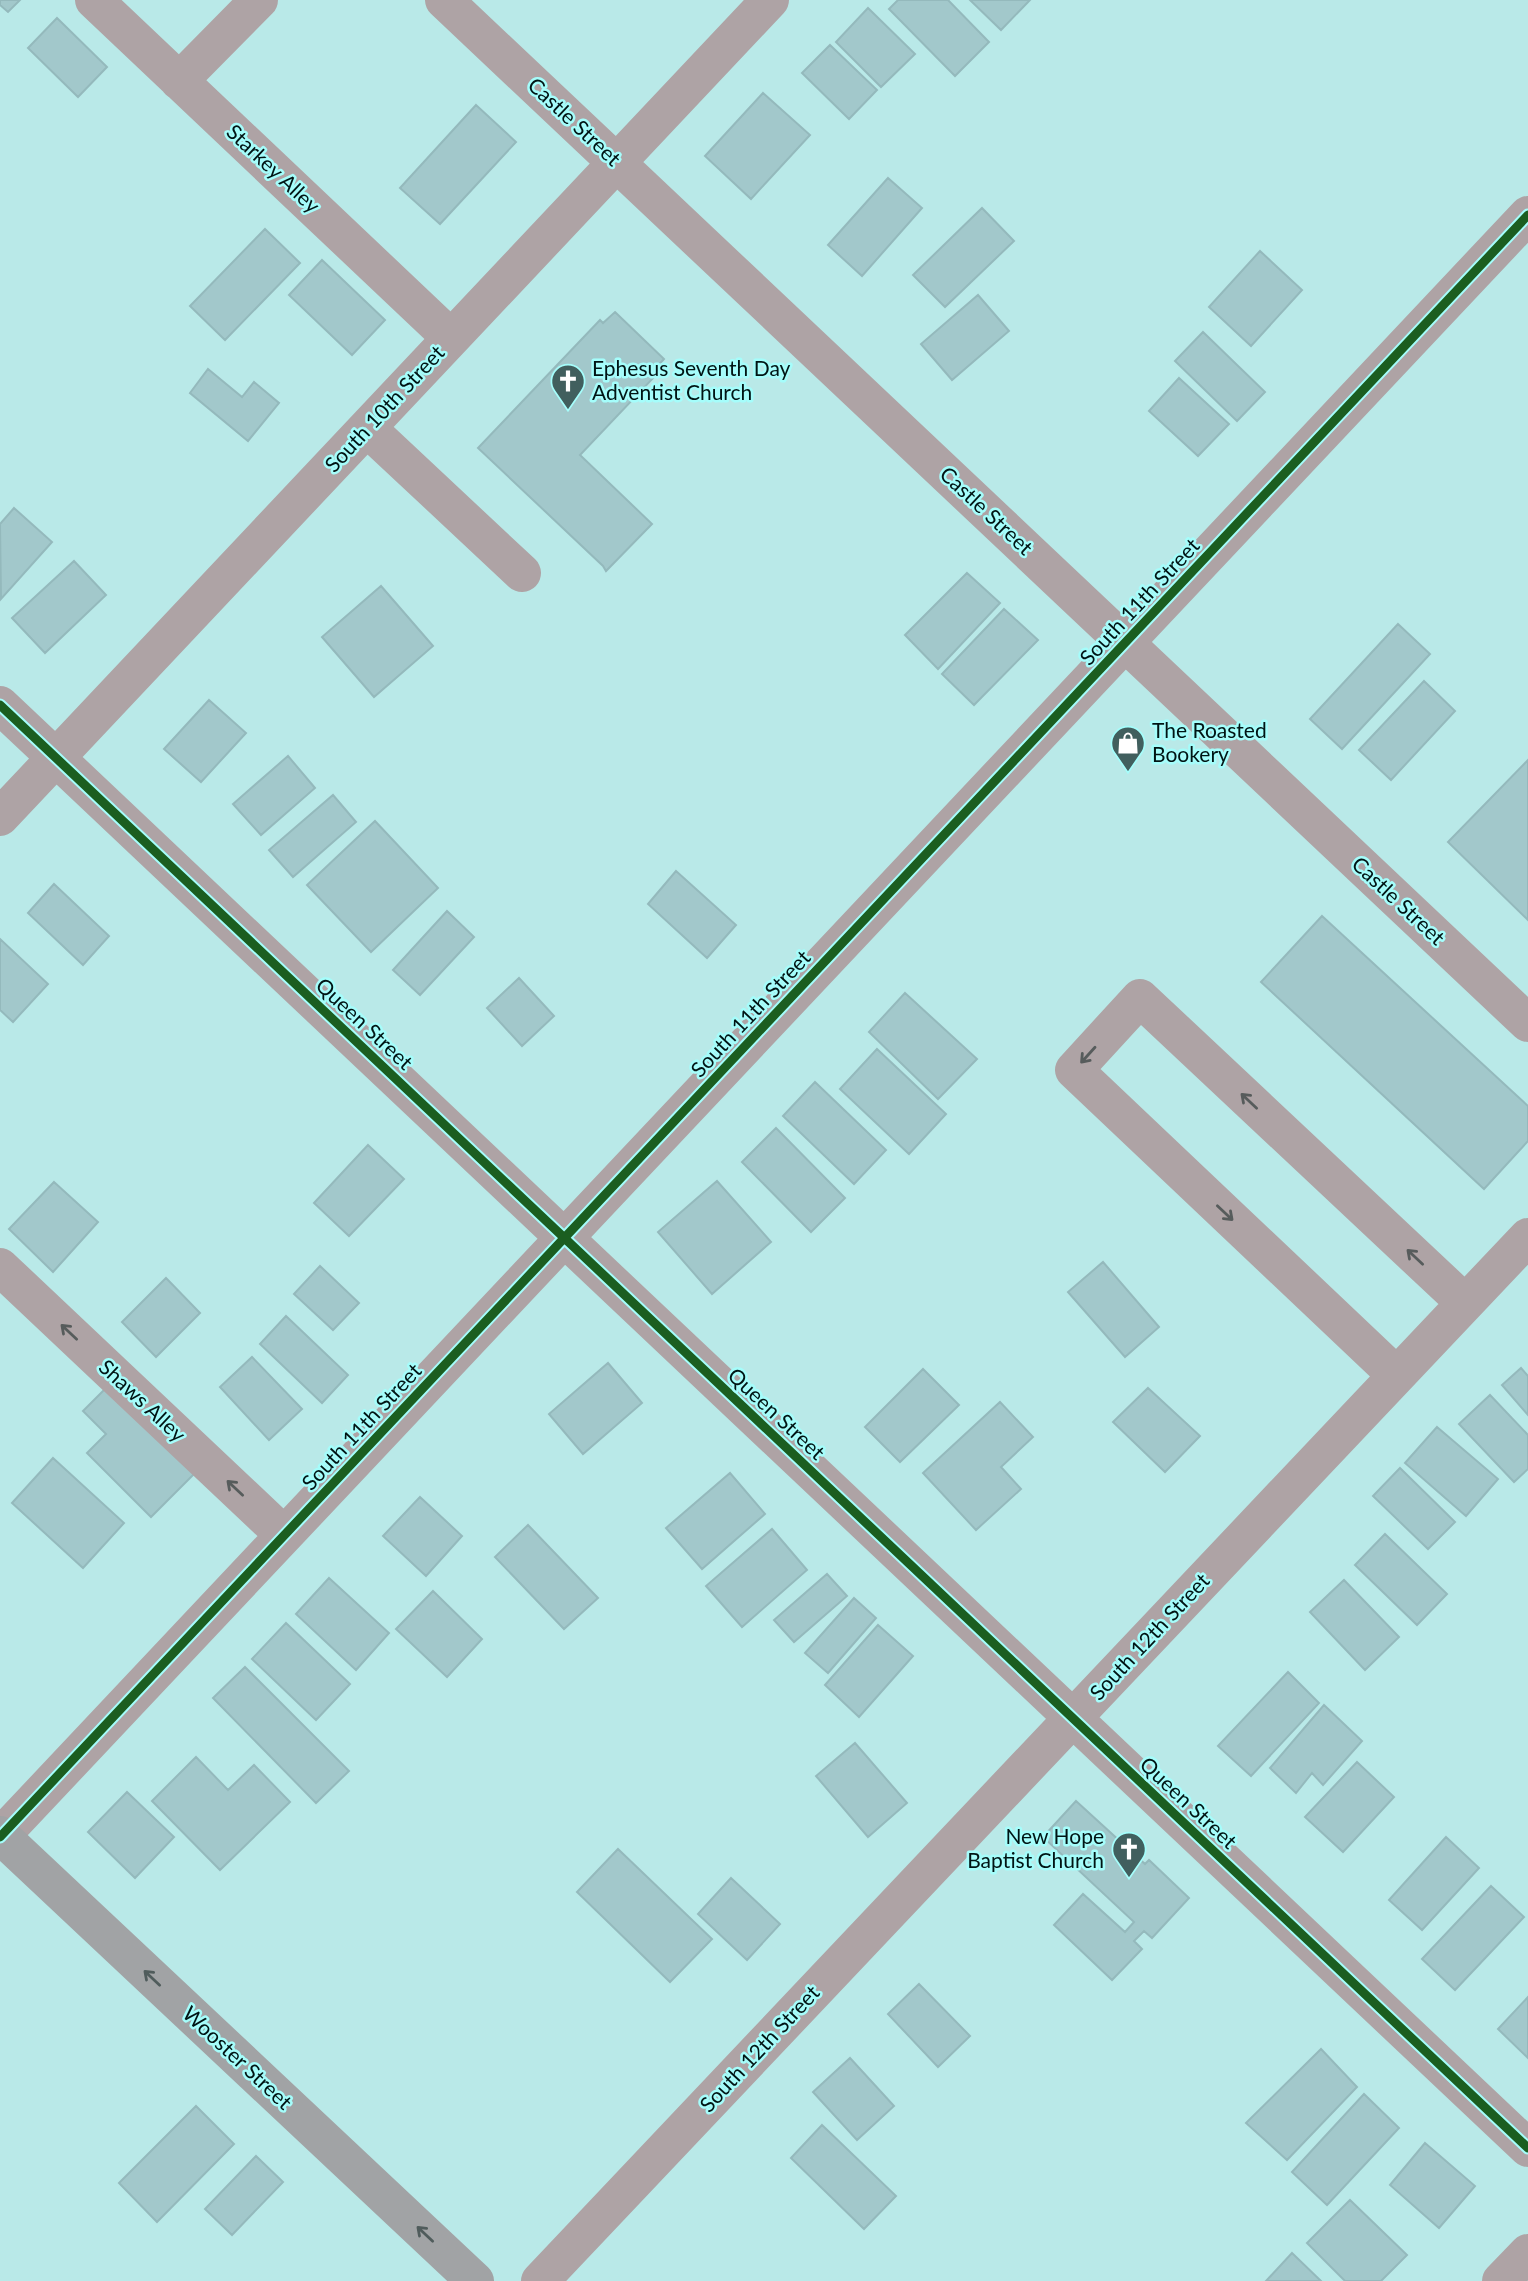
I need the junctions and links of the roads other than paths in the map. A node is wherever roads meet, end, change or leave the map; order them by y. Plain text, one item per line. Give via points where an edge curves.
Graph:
1 (94, 0) edge
2 (259, 0) edge
3 (444, 0) edge
4 (770, 0) edge
5 (179, 81) junction
6 (617, 163) junction
7 (1528, 215) edge
8 (452, 338) junction
9 (367, 428) junction
10 (522, 573) dead end
11 (1125, 643) junction
12 (0, 705) edge
13 (56, 758) junction
14 (0, 817) edge
15 (1528, 1023) edge
16 (1528, 1237) edge
17 (565, 1238) junction
18 (0, 1267) edge
19 (1465, 1303) junction
20 (1396, 1376) junction
21 (284, 1535) junction
22 (1073, 1718) junction
23 (0, 1836) edge
24 (1528, 2148) edge
25 (1528, 2253) edge
26 (475, 2281) edge
27 (540, 2281) edge
28 (1501, 2281) edge

1 - 5 street, Starkey Alley
2 - 5 street
3 - 6 street, Castle Street
4 - 6 street, South 10th Street
5 - 8 street, Starkey Alley
6 - 8 street, South 10th Street
6 - 11 street, Castle Street
7 - 11 street, South 11th Street
8 - 9 street, South 10th Street
9 - 10 street
9 - 13 street, South 10th Street
11 - 15 street, Castle Street
11 - 17 street, South 11th Street
12 - 13 street, Queen Street
13 - 14 street, South 10th Street
13 - 17 street, Queen Street
16 - 19 street, South 12th Street
17 - 21 street, South 11th Street
17 - 22 street, Queen Street
21 -> 18 street, Shaws Alley
19 - 20 street, South 12th Street
19 -> 20 street via 1140,998 1074,1070
20 - 22 street, South 12th Street
21 - 23 street, South 11th Street
22 - 24 street, Queen Street
22 - 27 street, South 12th Street
26 -> 23 main road, Wooster Street
25 - 28 street

